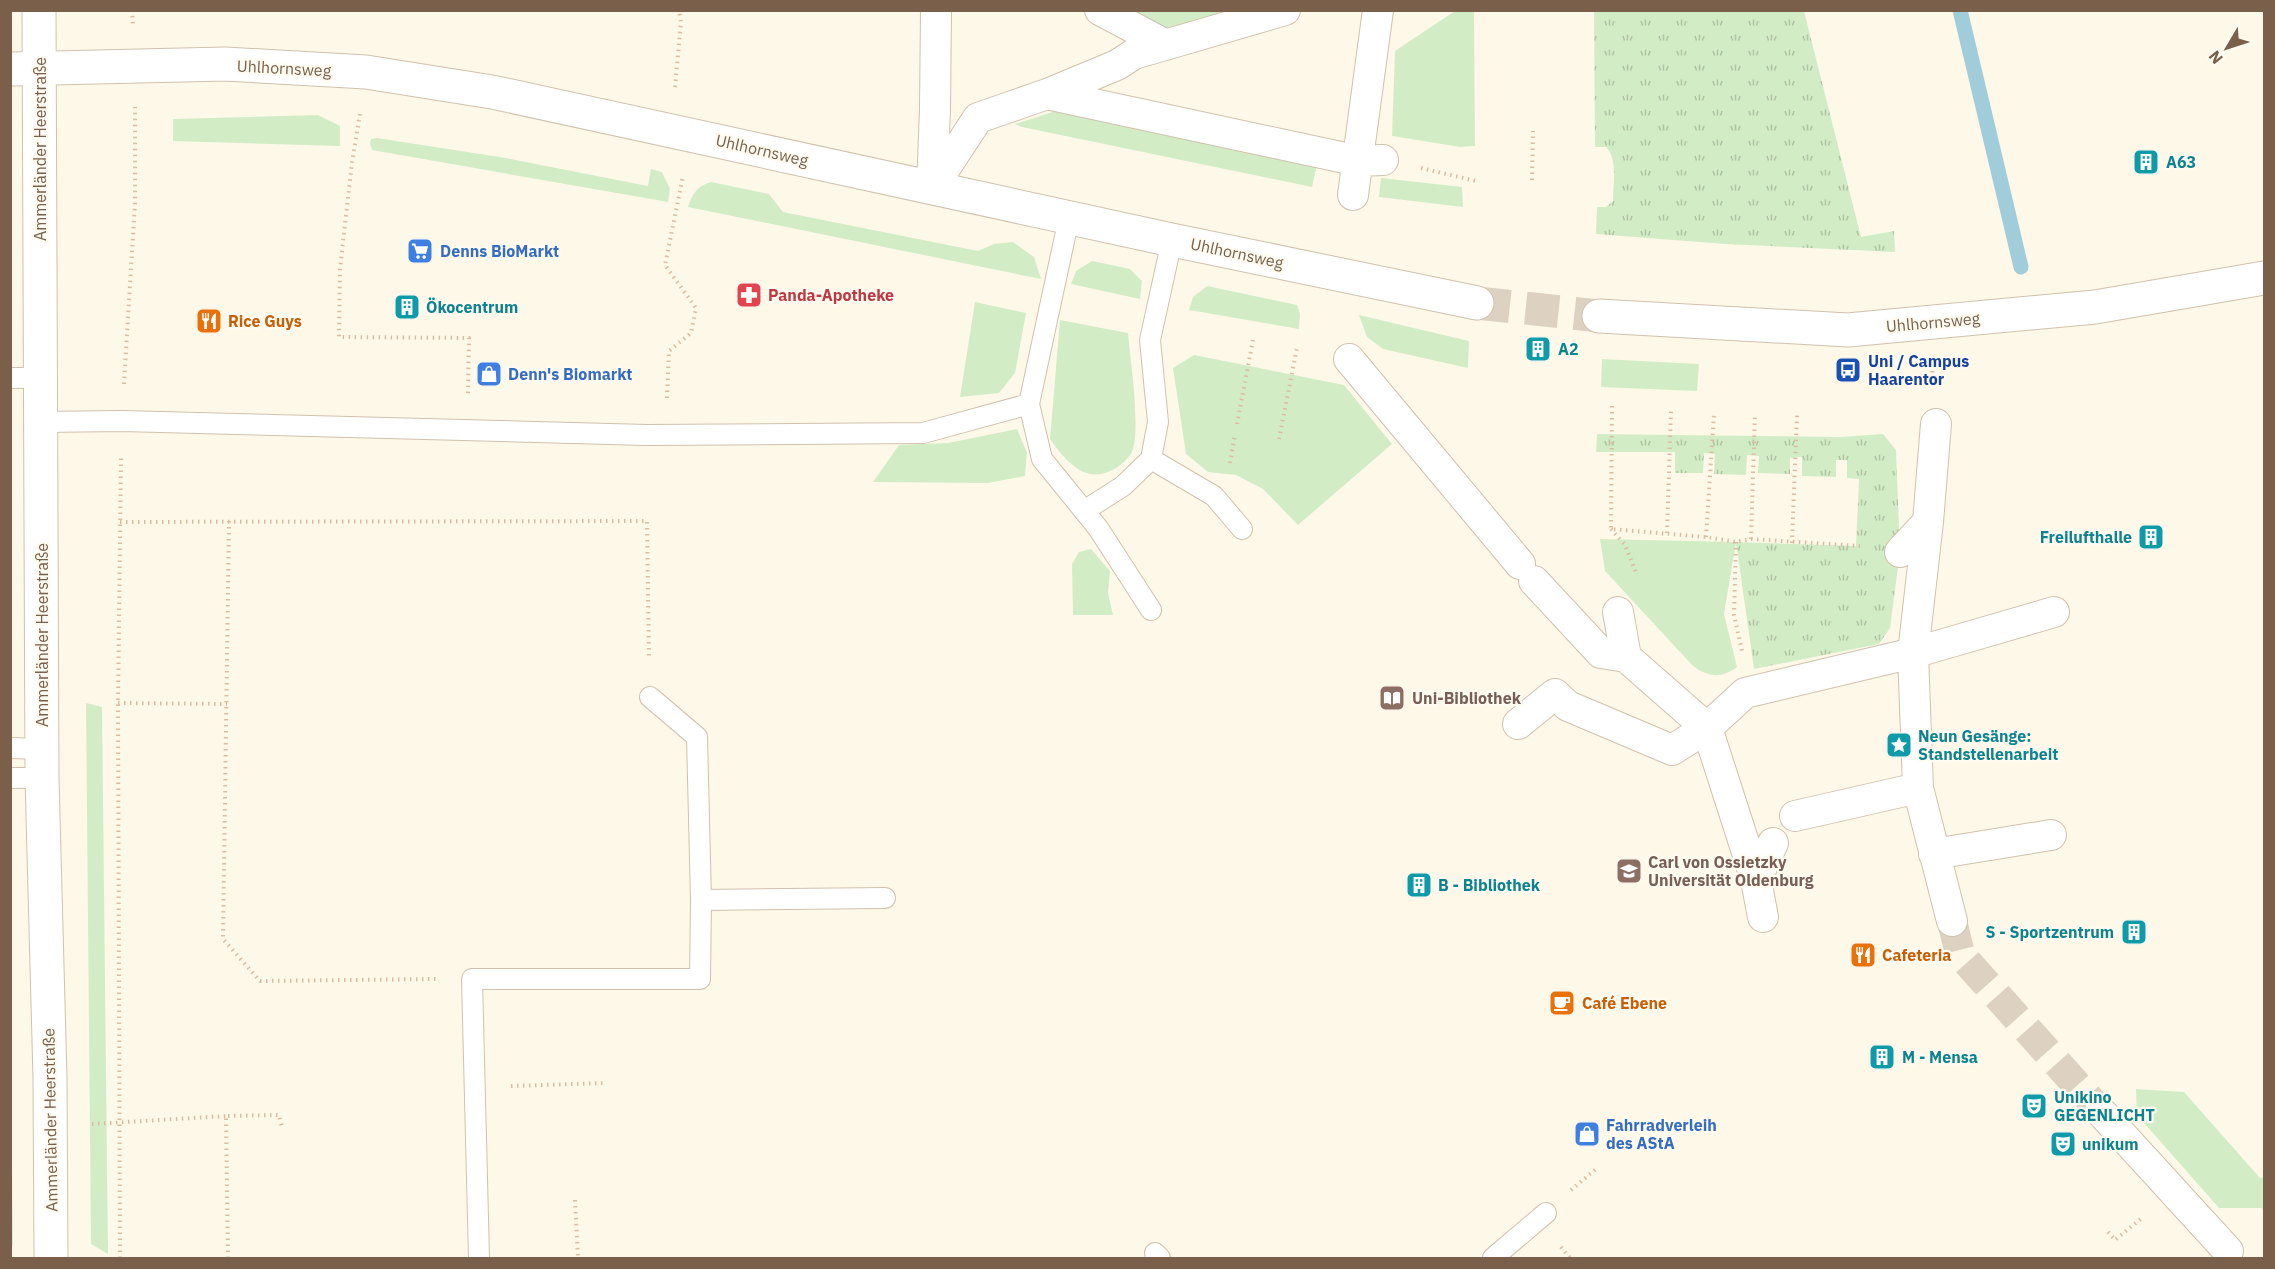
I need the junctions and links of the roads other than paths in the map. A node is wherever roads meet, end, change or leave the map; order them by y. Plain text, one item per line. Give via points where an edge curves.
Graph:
1 (39, 10) edge
2 (936, 10) edge
3 (1101, 10) edge
4 (1285, 10) edge
5 (1378, 10) edge
6 (1166, 45) junction
7 (25, 68) edge
8 (1047, 94) junction
9 (1371, 160) junction
10 (932, 188) junction
11 (1353, 195) dead end
12 (1069, 218) junction
13 (1172, 240) junction
14 (2265, 278) edge
15 (1477, 303) tunnel mouth
16 (1599, 316) tunnel mouth
17 (1349, 359) dead end
18 (26, 378) edge
19 (1029, 404) junction
20 (41, 422) junction
21 (1936, 424) road end
22 (1151, 459) junction
23 (1084, 511) junction
24 (1928, 522) junction
25 (1242, 529) dead end
26 (1900, 552) road end
27 (1151, 610) dead end
28 (1617, 612) dead end
29 (2054, 612) dead end
30 (1913, 654) junction
31 (1626, 657) junction
32 (650, 697) road end
33 (1518, 724) dead end
34 (1707, 728) junction
35 (10, 748) edge
36 (43, 764) junction
37 (10, 778) edge
38 (1918, 788) junction
39 (1795, 816) dead end
40 (2051, 835) dead end
41 (1773, 843) dead end
42 (1934, 854) junction
43 (1756, 880) junction
44 (885, 898) dead end
45 (701, 900) junction
46 (1763, 917) dead end
47 (1952, 921) tunnel mouth
48 (2100, 1111) tunnel mouth
49 (1546, 1213) dead end
50 (2226, 1255) edge
51 (51, 1258) edge
52 (479, 1258) edge
53 (1493, 1258) edge

1 - 7 street, Ammerländer Heerstraße
2 - 10 street
3 - 6 street
4 - 6 street
5 - 9 street
6 - 8 street via 1134,54
7 - 10 street, Uhlhornsweg via 225,64 366,72 492,92
7 - 18 street, Ammerländer Heerstraße
8 - 9 street
8 - 10 street via 978,118
9 - 11 street
10 - 12 street, Uhlhornsweg
12 - 13 street, Uhlhornsweg
12 - 19 lane
13 - 15 street, Uhlhornsweg
13 - 22 lane via 1150,340 1158,422
14 - 16 street, Uhlhornsweg via 2095,307 1848,330
17 - 31 street via 1527,573 1601,653
18 - 20 street, Ammerländer Heerstraße
19 - 20 lane via 923,434 662,435
19 - 23 lane via 1042,459
20 - 36 street, Ammerländer Heerstraße
21 - 24 street
22 - 23 lane via 1123,486
22 - 25 lane via 1214,496
23 - 27 lane
24 - 26 street
24 - 30 street
28 - 31 street
29 - 30 street
30 - 34 street via 1745,693
30 - 38 street
31 - 34 street
32 - 45 lane via 697,737
33 - 34 street via 1555,694 1568,706 1672,750
34 - 43 street
35 - 36 lane
36 - 37 lane
36 - 51 street, Ammerländer Heerstraße
38 - 39 street
38 - 42 street
40 - 42 street
41 - 43 street
42 - 47 street
43 - 46 street
44 - 45 lane
45 - 52 lane via 700,979 472,979
48 - 50 street via 2167,1196
49 - 53 lane

